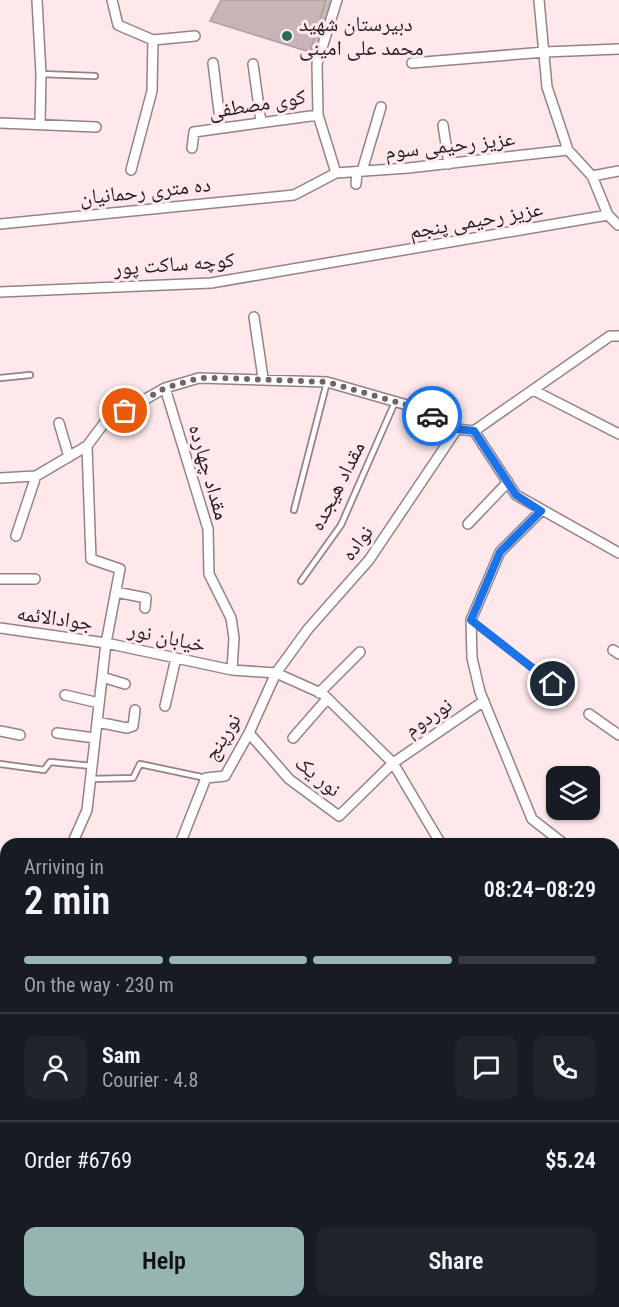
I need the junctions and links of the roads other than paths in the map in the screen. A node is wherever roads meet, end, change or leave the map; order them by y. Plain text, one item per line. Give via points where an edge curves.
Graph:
1 (37, 0) edge
2 (112, 0) edge
3 (337, 0) edge
4 (539, 0) edge
5 (195, 36) dead end
6 (153, 40) junction
7 (619, 50) edge
8 (545, 52) junction
9 (213, 63) dead end
10 (412, 63) dead end
11 (253, 64) dead end
12 (42, 74) junction
13 (95, 76) dead end
14 (381, 107) dead end
15 (318, 115) junction
16 (261, 122) junction
17 (0, 123) edge
18 (40, 124) junction
19 (443, 125) dead end
20 (96, 127) dead end
21 (221, 128) junction
22 (192, 148) dead end
23 (568, 150) junction
24 (449, 164) junction
25 (131, 170) dead end
26 (360, 171) junction
27 (619, 171) edge
28 (336, 173) junction
29 (592, 176) junction
30 (356, 184) dead end
31 (608, 215) junction
32 (0, 224) edge
33 (618, 225) edge
34 (350, 260) joint
35 (0, 292) edge
36 (254, 317) dead end
37 (619, 336) edge
38 (30, 375) dead end
39 (0, 378) edge
40 (263, 378) junction
41 (327, 382) junction
42 (165, 388) junction
43 (533, 390) junction
44 (395, 402) junction
45 (59, 423) dead end
46 (457, 429) junction
47 (474, 431) junction
48 (619, 434) edge
49 (87, 446) junction
50 (69, 457) junction
51 (36, 476) junction
52 (0, 478) edge
53 (508, 483) junction
54 (294, 510) dead end
55 (541, 511) junction
56 (468, 524) dead end
57 (16, 536) dead end
58 (619, 553) edge
59 (0, 579) edge
60 (35, 579) dead end
61 (301, 581) dead end
62 (116, 592) junction
63 (145, 609) dead end
64 (471, 620) junction
65 (0, 628) edge
66 (106, 642) junction
67 (360, 652) dead end
68 (176, 658) junction
69 (232, 670) junction
70 (276, 673) junction
71 (102, 677) junction
72 (125, 684) dead end
73 (553, 684) dead end
74 (65, 695) dead end
75 (323, 696) junction
76 (484, 701) junction
77 (99, 703) junction
78 (165, 706) dead end
79 (135, 710) dead end
80 (590, 714) dead end
81 (97, 722) junction
82 (0, 731) edge
83 (57, 733) dead end
84 (249, 733) junction
85 (20, 735) dead end
86 (619, 735) edge
87 (95, 738) junction
88 (293, 738) dead end
89 (393, 763) junction
90 (0, 764) edge
91 (92, 766) junction
92 (206, 778) junction
93 (91, 779) junction
94 (75, 838) edge
95 (182, 838) edge
96 (437, 838) edge
97 (556, 838) edge

1 - 12 street
2 - 6 street via 118,25
3 - 15 street, کوی مصطفی via 317,64
4 - 8 street
5 - 6 street
6 - 25 street via 152,91
7 - 8 street
8 - 10 street
8 - 23 street via 547,87
9 - 21 street
11 - 16 street
12 - 13 lane
12 - 18 street
14 - 26 street
15 - 16 street, کوی مصطفی
15 - 28 street
16 - 21 street, کوی مصطفی
17 - 18 street
18 - 20 street
19 - 24 street
21 - 22 street, کوی مصطفی via 194,132
23 - 24 street, عزیز رحیمی سوم
23 - 29 street
24 - 26 street, عزیز رحیمی سوم
26 - 28 street, عزیز رحیمی سوم
26 - 30 street
27 - 29 street
28 - 32 street, ده متری رحمانیان via 294,195
29 - 31 street
31 - 33 street
31 - 34 street, عزیز رحیمی پنجم
34 - 35 street, کوچه ساکت پور via 211,283
36 - 40 street
37 - 43 street via 610,336
38 - 39 lane
40 - 41 street
40 - 42 street via 199,378
41 - 44 street
41 - 54 lane
42 - 49 street via 105,422
42 - 69 street, مقداد چهارده via 208,529 209,574 231,618
43 - 47 street
43 - 48 street
44 - 46 street via 421,409
44 - 61 lane, مقداد هیجده via 341,525
45 - 50 street
46 - 47 street
46 - 70 street, نواده via 369,560 308,629
47 - 53 street
49 - 50 street
49 - 62 street via 91,559 120,568
50 - 51 street
51 - 52 street
51 - 57 street
53 - 55 street via 516,495
53 - 56 street
55 - 58 street
55 - 64 street via 500,552
59 - 60 street
62 - 63 street via 146,598
62 - 66 street
64 - 73 lane
64 - 76 street via 472,658
65 - 66 street, جوادالائمه
66 - 68 street, خیابان نور
66 - 71 street, خیابان نور
67 - 75 street
68 - 69 street, خیابان نور
68 - 78 street
69 - 70 street, خیابان نور
70 - 75 street, خیابان نور
70 - 84 street, نورپنج
71 - 72 street
71 - 77 street, خیابان نور
74 - 77 street
75 - 88 street
75 - 89 street, خیابان نور
76 - 89 street, نوردوم
76 - 97 street via 532,819
77 - 81 street, خیابان نور
79 - 81 street via 133,726 127,728
80 - 86 street
81 - 87 street, خیابان نور
82 - 85 street
83 - 87 street
84 - 89 street, نور یک via 289,779 339,816
84 - 92 street, نورپنج via 225,776
87 - 91 street, خیابان نور
89 - 96 street, خیابان نور
90 - 91 lane via 44,770 50,762
91 - 93 street, خیابان نور
92 - 93 lane via 140,764 133,778
92 - 95 street, نورپنج
93 - 94 street, خیابان نور via 87,810

